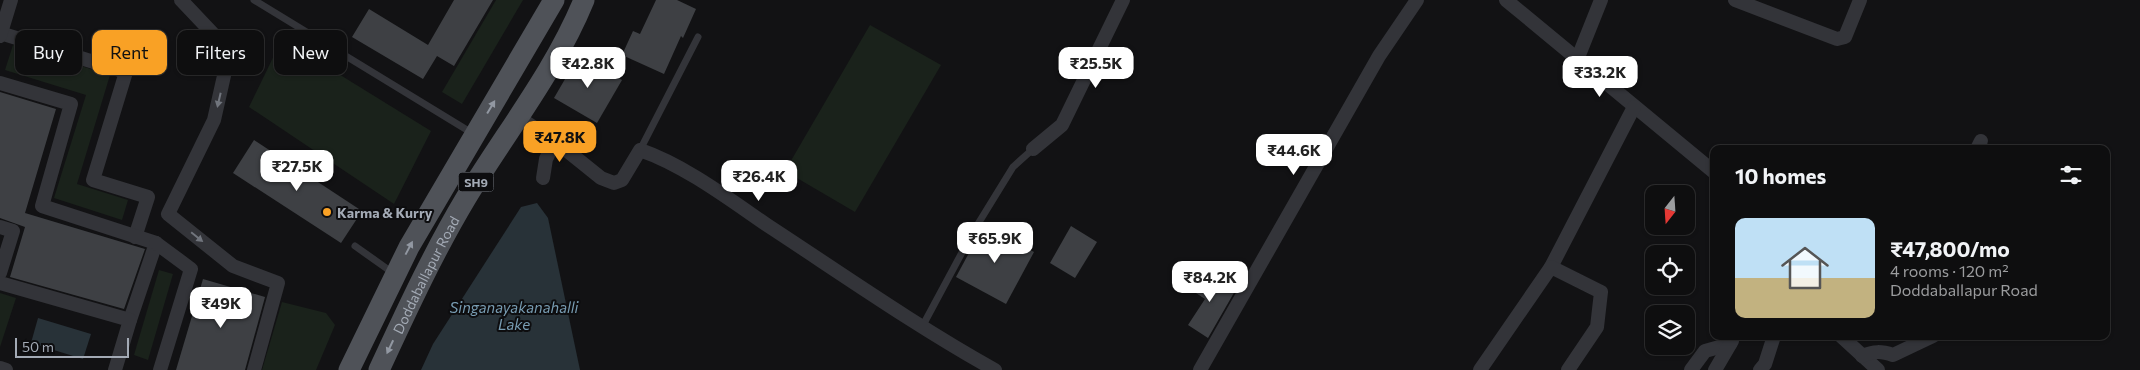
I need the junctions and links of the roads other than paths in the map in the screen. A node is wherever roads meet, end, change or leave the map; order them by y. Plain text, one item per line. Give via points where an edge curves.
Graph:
1 (11, 0) edge
2 (181, 0) edge
3 (254, 0) edge
4 (554, 0) edge
5 (584, 0) edge
6 (1123, 0) edge
7 (1417, 0) edge
8 (1506, 0) edge
9 (1601, 0) edge
10 (1736, 0) edge
11 (1860, 0) edge
12 (0, 34) edge
13 (698, 37) dead end
14 (1577, 60) junction
15 (0, 83) edge
16 (1634, 107) junction
17 (518, 117) junction
18 (475, 134) junction
19 (556, 141) junction
20 (1032, 149) joint
21 (640, 150) junction
22 (1710, 169) edge
23 (543, 178) dead end
24 (0, 227) edge
25 (135, 236) junction
26 (156, 243) junction
27 (355, 246) dead end
28 (1551, 267) junction
29 (0, 273) edge
30 (395, 275) junction
31 (0, 284) edge
32 (130, 320) junction
33 (922, 327) junction
34 (1733, 340) edge
35 (1773, 340) edge
36 (1848, 340) edge
37 (1925, 340) edge
38 (1862, 356) junction
39 (0, 368) edge
40 (6, 370) edge
41 (115, 370) edge
42 (160, 370) edge
43 (254, 370) edge
44 (349, 370) edge
45 (379, 370) edge
46 (994, 370) edge
47 (1200, 370) edge
48 (1480, 370) edge
49 (1568, 370) edge
50 (1691, 370) edge
51 (1715, 370) edge
52 (1760, 370) edge
53 (1878, 370) edge

1 - 12 street
2 -> 43 street via 217,38 228,58 214,120 168,214 233,266 278,283
3 - 18 lane
18 -> 4 main road, Doddaballapur Road / SH9
5 - 17 main road, Doddaballapur Road / SH9 via 554,60
6 - 20 street via 1062,125
7 - 47 street via 1380,56
8 - 14 street
9 - 14 street
10 - 11 street via 1837,39 1845,37
12 - 25 street via 126,72 93,180 148,197
13 - 21 lane
14 - 16 street
15 - 25 street via 71,104 42,206
16 - 22 street
16 - 28 street
17 - 19 street
17 -> 45 main road, Doddaballapur Road / SH9 via 466,198 426,270
30 -> 18 main road, Doddaballapur Road / SH9
19 - 21 street via 601,178 614,182 622,180
19 - 23 street via 546,159
20 - 33 lane via 1012,168
21 - 33 street via 660,156
24 - 29 street via 13,231
25 - 26 street
26 - 32 street
26 - 42 street via 191,269
27 - 30 lane
28 - 48 street
28 - 49 street via 1601,292 1597,327
30 - 44 main road, Doddaballapur Road / SH9
31 - 32 street
32 - 41 street
33 - 46 street
34 - 50 street via 1705,351
34 - 51 street
35 - 52 street
36 - 38 street
37 - 38 street via 1893,355 1872,352
38 - 53 street
39 - 40 street

